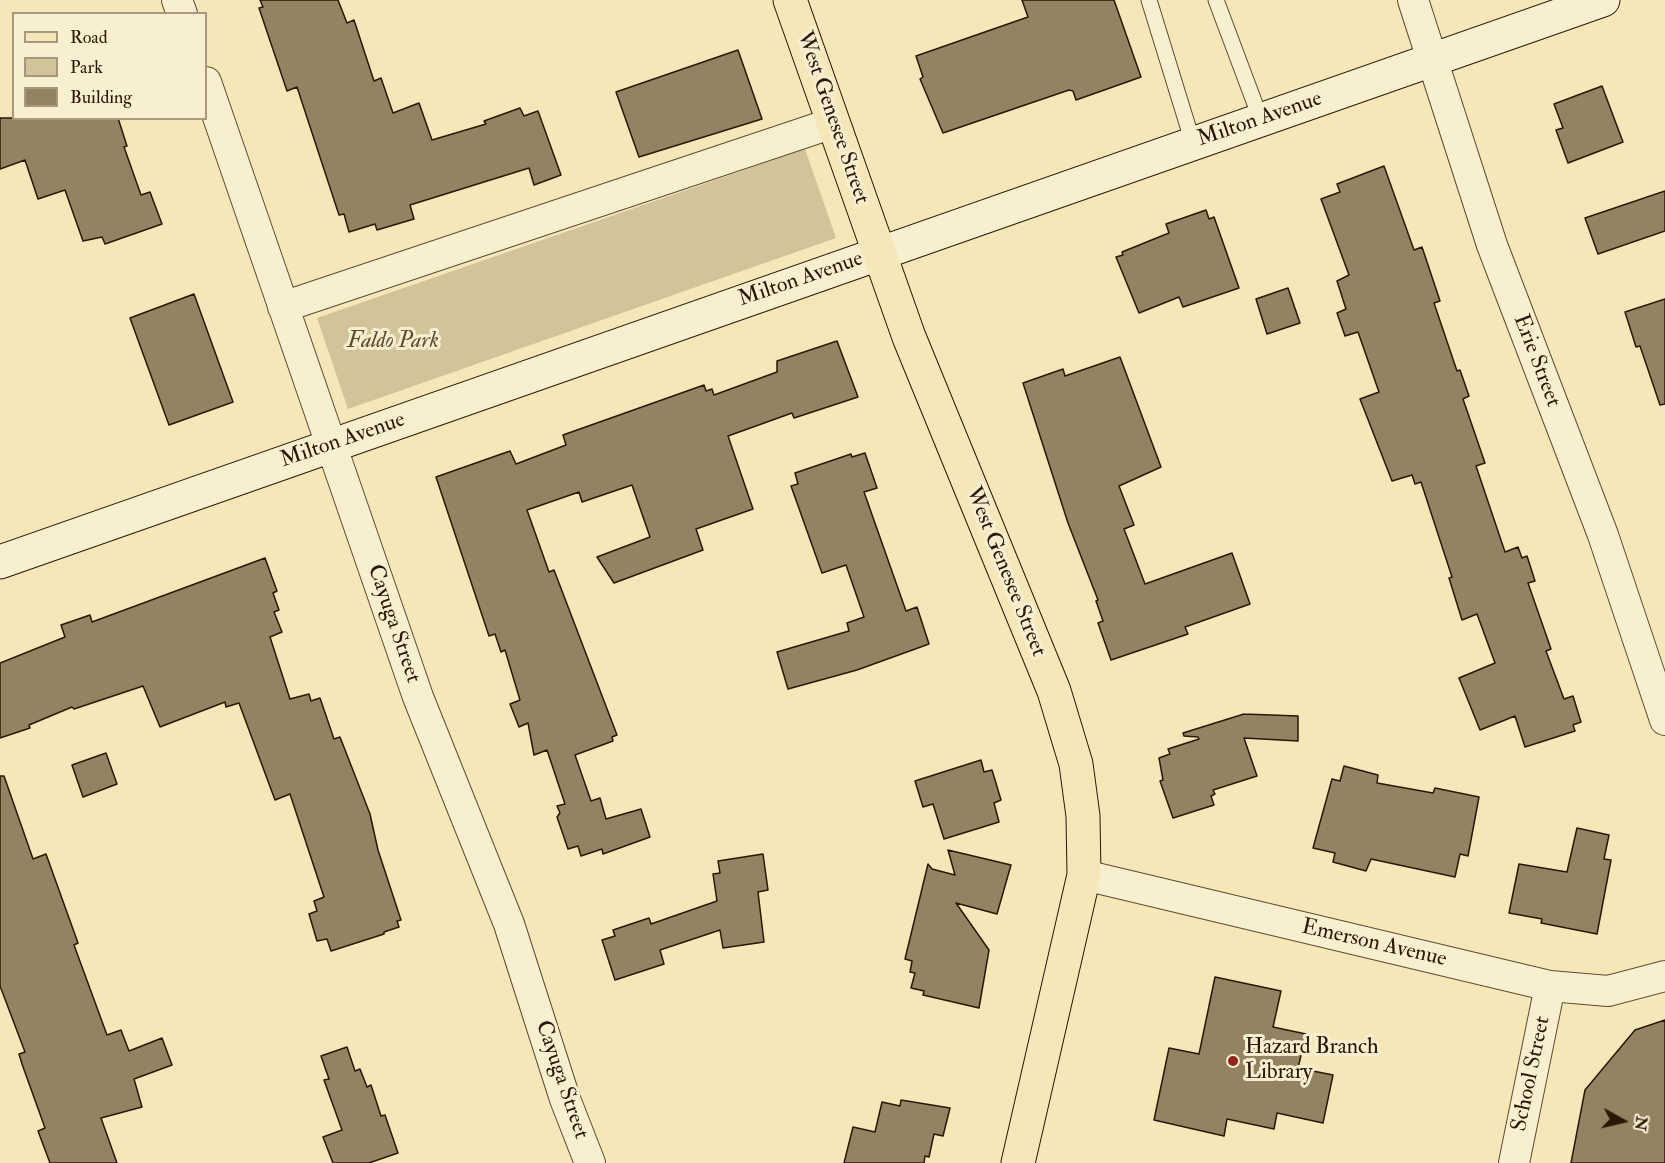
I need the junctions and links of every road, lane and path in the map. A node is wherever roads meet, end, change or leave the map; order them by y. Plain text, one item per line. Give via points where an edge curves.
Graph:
1 (790, 0) edge
2 (1149, 0) edge
3 (1216, 0) edge
4 (1413, 0) edge
5 (1603, 0) edge
6 (1434, 60) junction
7 (207, 85) edge
8 (1261, 120) junction
9 (833, 123) junction
10 (1193, 143) junction
11 (879, 252) junction
12 (284, 307) junction
13 (332, 445) junction
14 (0, 562) edge
15 (1665, 720) edge
16 (1084, 875) junction
17 (1665, 976) edge
18 (1551, 986) junction
19 (590, 1163) edge
20 (1017, 1163) edge
21 (1514, 1163) edge

1 - 9 main road, West Genesee Street
2 - 10 lane
3 - 8 lane
4 - 6 street, Erie Street
5 - 6 street, Milton Avenue
6 - 8 street, Milton Avenue
6 - 15 street, Erie Street via 1492,245 1603,535
7 - 12 street, Cayuga Street
8 - 10 street, Milton Avenue
9 - 11 main road, West Genesee Street
9 - 12 street
10 - 11 street, Milton Avenue
11 - 13 street, Milton Avenue
11 - 16 main road, West Genesee Street via 909,337 1054,691 1076,764 1083,816
12 - 13 street, Cayuga Street
13 - 14 street, Milton Avenue
13 - 19 street, Cayuga Street via 418,698 509,924 564,1098
16 - 18 street, Emerson Avenue
16 - 20 main road, West Genesee Street
17 - 18 street, Emerson Avenue via 1608,991
18 - 21 street, School Street

